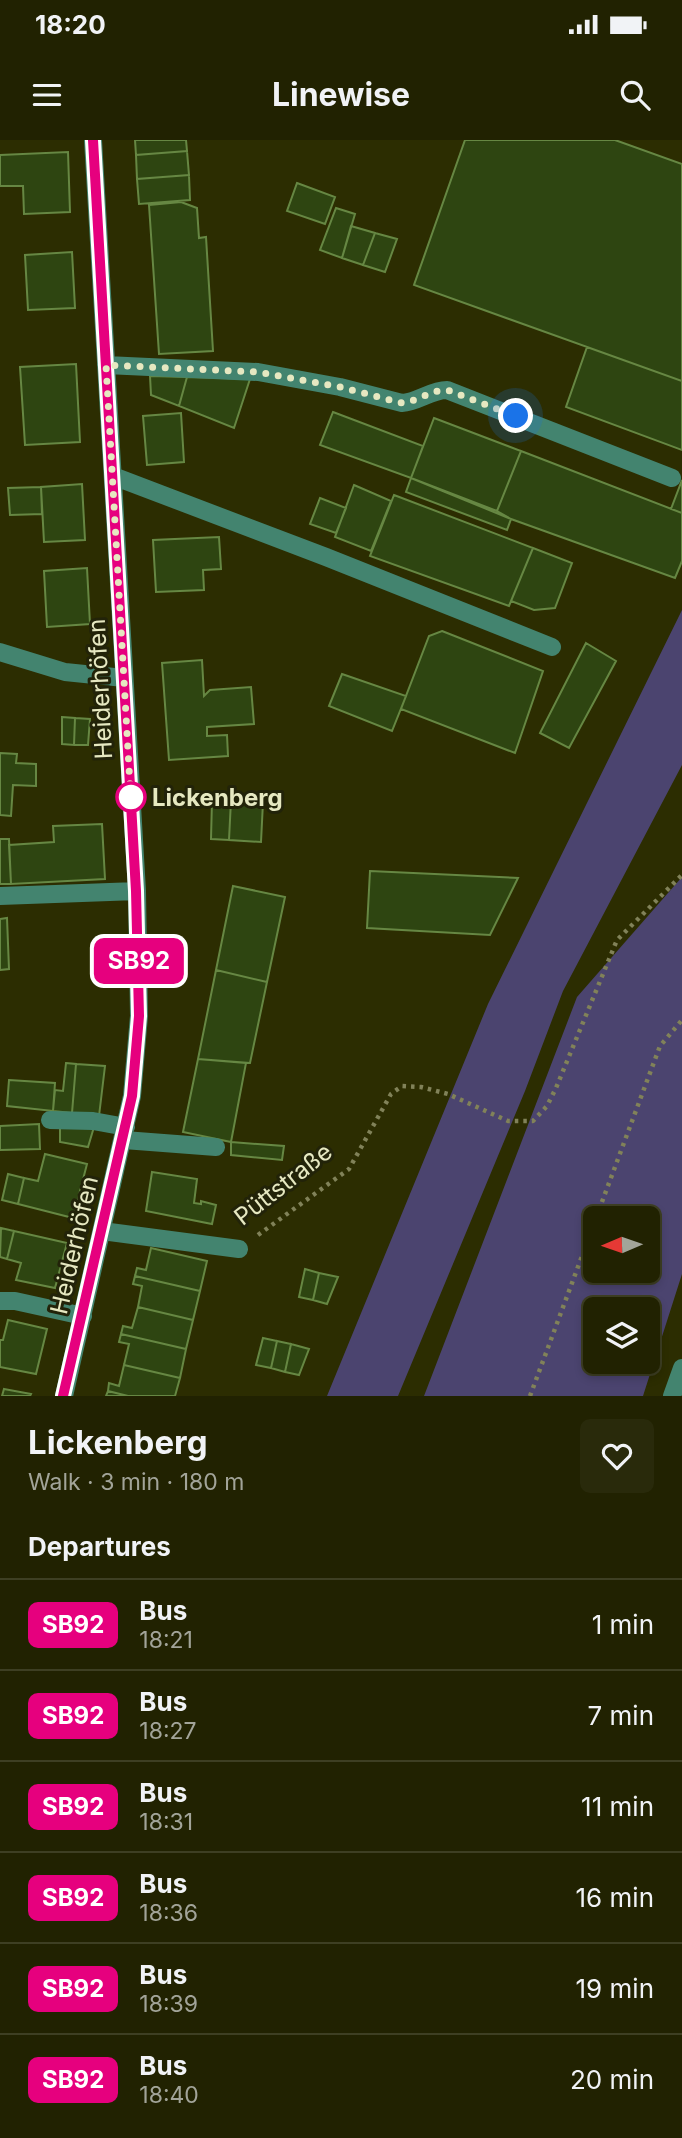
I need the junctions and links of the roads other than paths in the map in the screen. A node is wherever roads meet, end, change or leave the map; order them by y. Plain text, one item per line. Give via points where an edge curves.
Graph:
1 (93, 140) edge
2 (106, 365) junction
3 (113, 476) junction
4 (672, 478) dead end
5 (552, 647) dead end
6 (0, 652) edge
7 (124, 678) junction
8 (136, 891) junction
9 (0, 896) edge
10 (50, 1120) dead end
11 (125, 1133) junction
12 (216, 1147) dead end
13 (102, 1231) junction
14 (239, 1249) road end
15 (0, 1301) edge
16 (83, 1316) junction
17 (682, 1368) edge
18 (64, 1396) edge
19 (672, 1396) edge

1 - 2 street, Heiderhöfen
2 - 3 street, Heiderhöfen
2 - 4 street via 258,372 402,403 447,390
3 - 5 street
3 - 7 street, Heiderhöfen
6 - 7 street via 65,672
7 - 8 street, Heiderhöfen
8 - 9 street
8 - 11 street, Heiderhöfen via 139,1016
10 - 11 street via 93,1121
11 - 12 street
11 - 13 street, Heiderhöfen
13 - 14 street, Püttstraße
13 - 16 street, Heiderhöfen
15 - 16 street
16 - 18 street, Heiderhöfen
17 - 19 street

